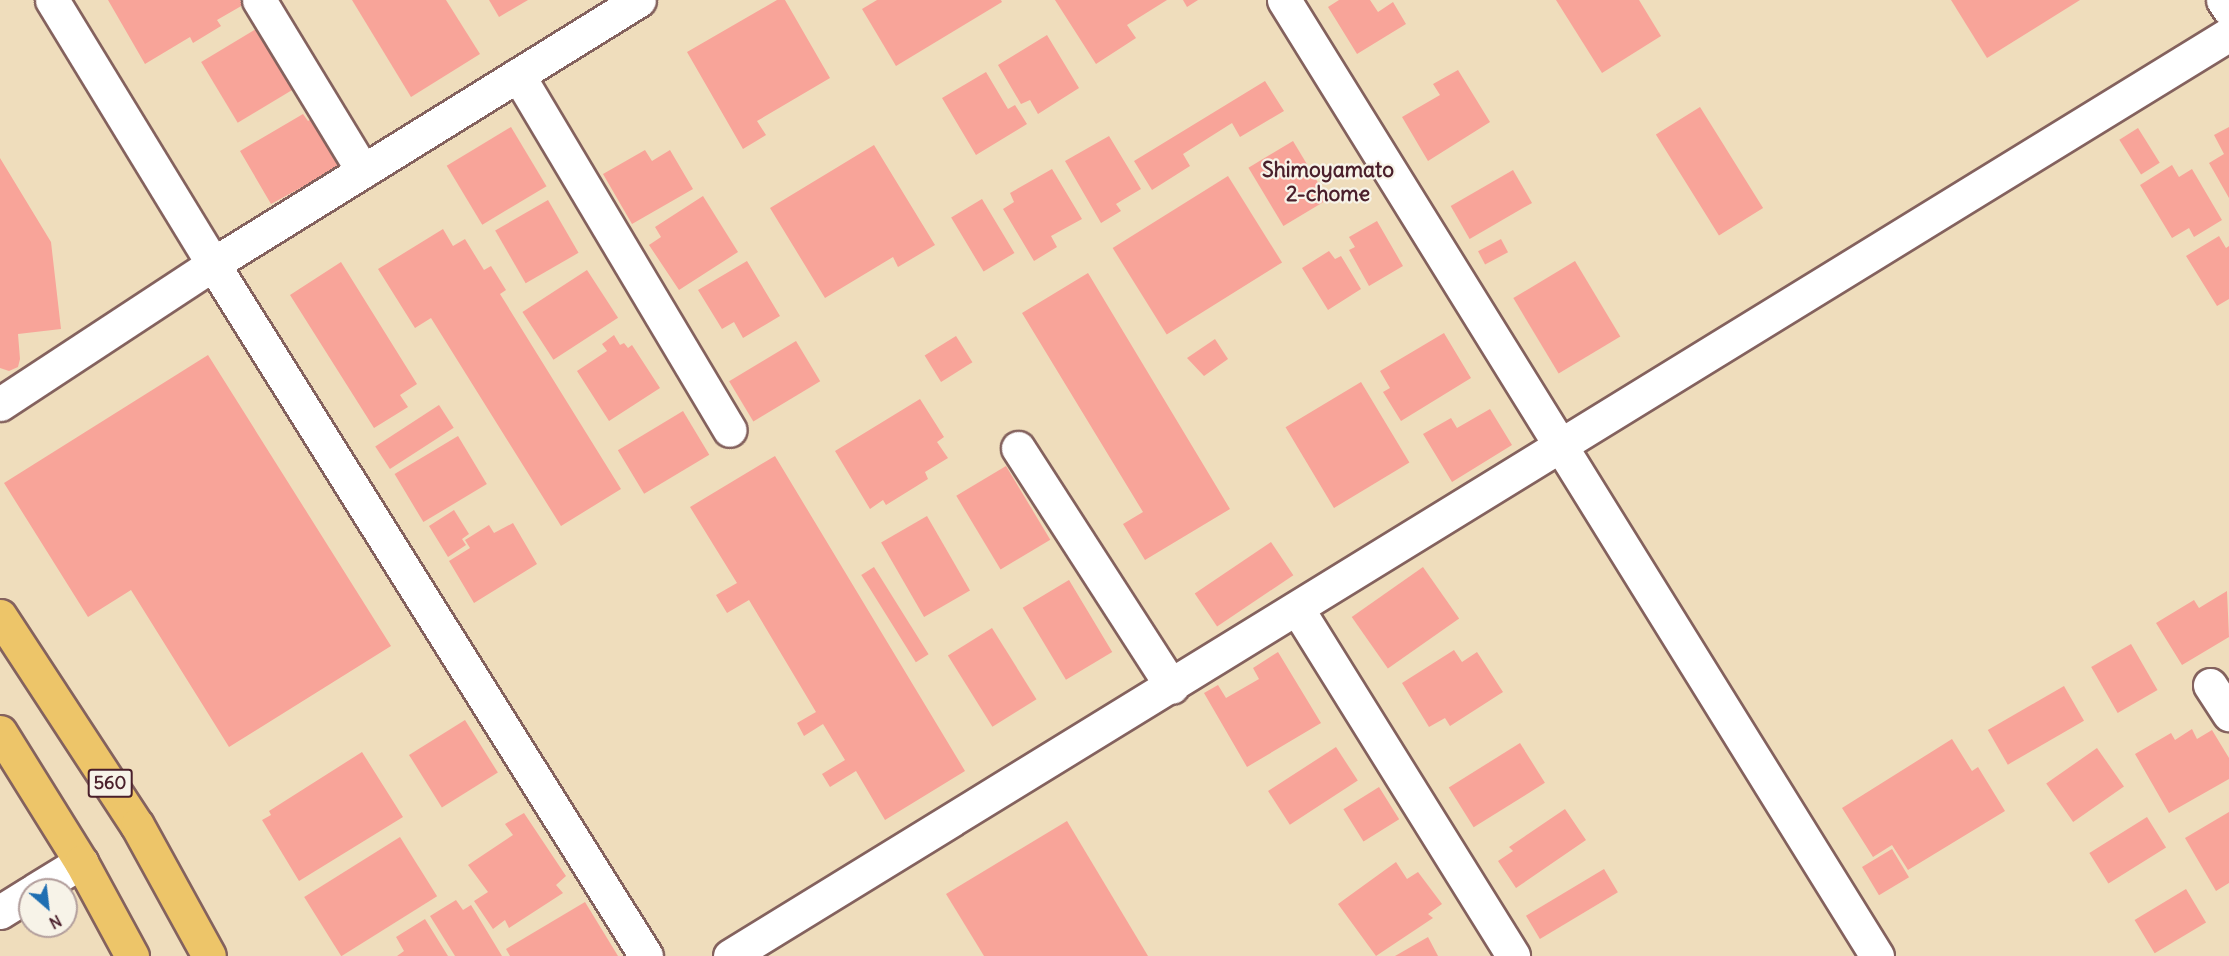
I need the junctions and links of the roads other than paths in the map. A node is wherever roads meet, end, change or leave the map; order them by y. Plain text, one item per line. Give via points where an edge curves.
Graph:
1 (52, 0) edge
2 (259, 0) edge
3 (639, 0) edge
4 (1284, 0) edge
5 (2223, 0) edge
6 (2229, 9) edge
7 (2229, 34) edge
8 (518, 75) junction
9 (363, 171) junction
10 (213, 264) junction
11 (0, 404) edge
12 (730, 430) dead end
13 (1558, 447) junction
14 (1018, 448) dead end
15 (1298, 610) junction
16 (0, 616) edge
17 (2210, 685) dead end
18 (1172, 687) junction
19 (2229, 714) edge
20 (0, 732) edge
21 (81, 862) junction
22 (55, 878) edge
23 (18, 901) edge
24 (0, 912) edge
25 (132, 956) edge
26 (209, 956) edge
27 (646, 956) edge
28 (730, 956) edge
29 (1513, 956) edge
30 (1877, 956) edge

1 - 10 street
2 - 9 street
3 - 8 street
4 - 13 street
5 - 6 street
7 - 13 street
8 - 9 street
8 - 12 street
9 - 10 street
10 - 11 street
10 - 27 street
13 - 15 street
13 - 30 street
14 - 18 street
15 - 18 street
15 - 29 street
16 - 26 main road, 560 via 137,825
17 - 19 street
18 - 28 street
20 - 21 main road
21 - 22 street
21 - 25 main road
23 - 24 street

